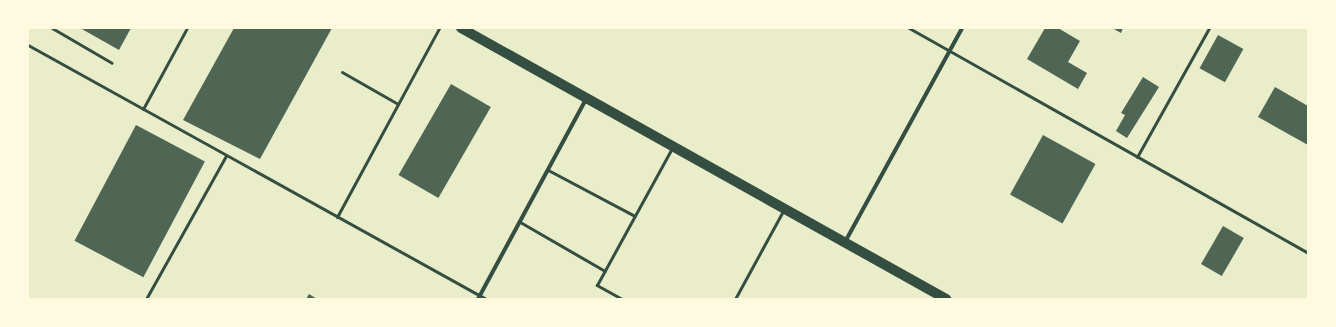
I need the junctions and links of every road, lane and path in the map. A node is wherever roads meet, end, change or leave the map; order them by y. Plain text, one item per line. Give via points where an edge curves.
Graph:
1 (52, 28) edge
2 (187, 28) edge
3 (439, 28) edge
4 (461, 28) edge
5 (908, 28) edge
6 (962, 28) edge
7 (1208, 28) edge
8 (28, 45) edge
9 (950, 51) junction
10 (112, 63) dead end
11 (342, 72) dead end
12 (586, 98) junction
13 (398, 104) junction
14 (143, 109) junction
15 (673, 146) junction
16 (226, 156) junction
17 (1137, 157) junction
18 (548, 170) junction
19 (785, 209) junction
20 (635, 216) junction
21 (337, 217) junction
22 (520, 222) junction
23 (845, 242) junction
24 (1308, 253) edge
25 (605, 271) junction
26 (479, 297) edge
27 (146, 299) edge
28 (486, 299) edge
29 (622, 299) edge
30 (735, 299) edge
31 (946, 299) edge

1 - 10 lane
2 - 14 lane
3 - 13 lane
4 - 12 main road
5 - 9 lane
6 - 9 street
7 - 17 lane
8 - 14 lane
9 - 17 lane
9 - 23 street
11 - 13 lane
12 - 15 main road
12 - 18 street
13 - 21 lane
14 - 16 lane
15 - 19 main road
15 - 20 lane
16 - 21 lane
16 - 27 lane
17 - 24 lane
18 - 20 lane
18 - 22 street
19 - 23 main road
19 - 30 lane
20 - 25 lane
21 - 26 lane
22 - 25 lane
22 - 26 street
23 - 31 main road
25 - 29 lane via 597,285
26 - 28 lane

